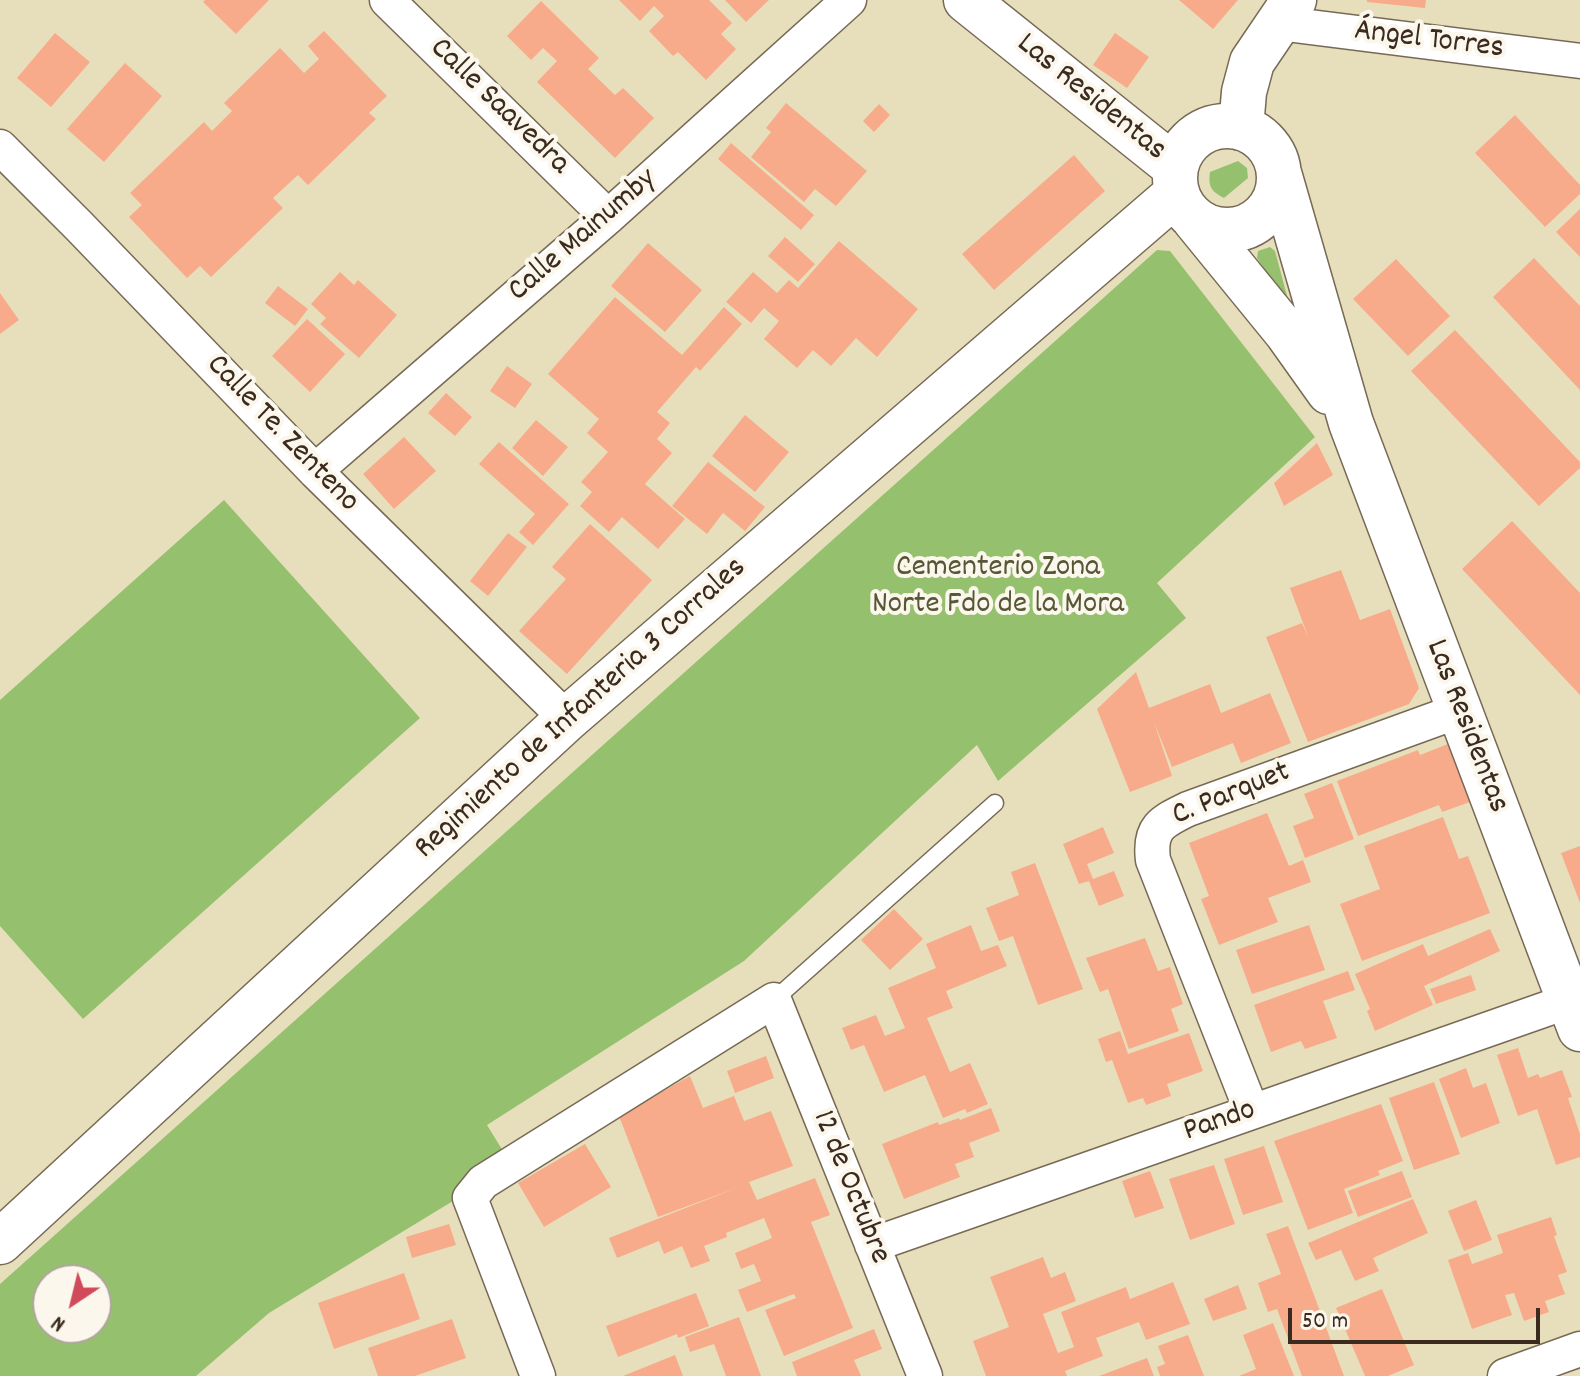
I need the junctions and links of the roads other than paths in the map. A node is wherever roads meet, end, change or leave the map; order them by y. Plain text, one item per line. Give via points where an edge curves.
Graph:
1 (387, 0) edge
2 (849, 0) edge
3 (966, 0) edge
4 (1286, 12) edge
5 (1580, 61) edge
6 (1241, 128) junction
7 (0, 147) edge
8 (1279, 173) junction
9 (1182, 193) junction
10 (608, 217) junction
11 (1351, 423) junction
12 (315, 471) junction
13 (1458, 711) junction
14 (567, 719) junction
15 (995, 803) dead end
16 (774, 1000) junction
17 (1574, 1015) edge
18 (1252, 1112) junction
19 (0, 1242) edge
20 (872, 1245) junction
21 (1580, 1349) edge
22 (538, 1376) edge
23 (925, 1376) edge
24 (1505, 1376) edge

1 - 10 street, Calle Saavedra
2 - 10 street, Calle Mainumby
3 - 9 main road, Las Residentas
4 - 5 street, Ángel Torres
4 - 6 main road via 1252,62
6 - 8 main road via 1267,144
6 - 9 main road via 1207,130 1182,151
7 - 12 street, Calle Te. Zenteno
8 - 9 main road via 1272,207 1252,224 1227,230 1210,227
8 - 11 main road, Las Residentas
9 - 11 main road, Las Residentas
9 - 14 main road, Regimiento de Infanteria 3 Corrales
10 - 12 street, Calle Mainumby
11 - 13 main road, Las Residentas
12 - 14 street, Calle Te. Zenteno
13 - 17 main road, Las Residentas
13 - 18 street, C. Parquet via 1188,809 1165,820 1154,833 1153,860
14 - 19 main road, Regimiento de Infanteria 3 Corrales
15 - 16 lane
16 - 20 street, 12 de Octubre
16 - 22 street via 483,1182 470,1198
17 - 18 street, Pando
18 - 20 street, Pando
20 - 23 street, 12 de Octubre
21 - 24 street

